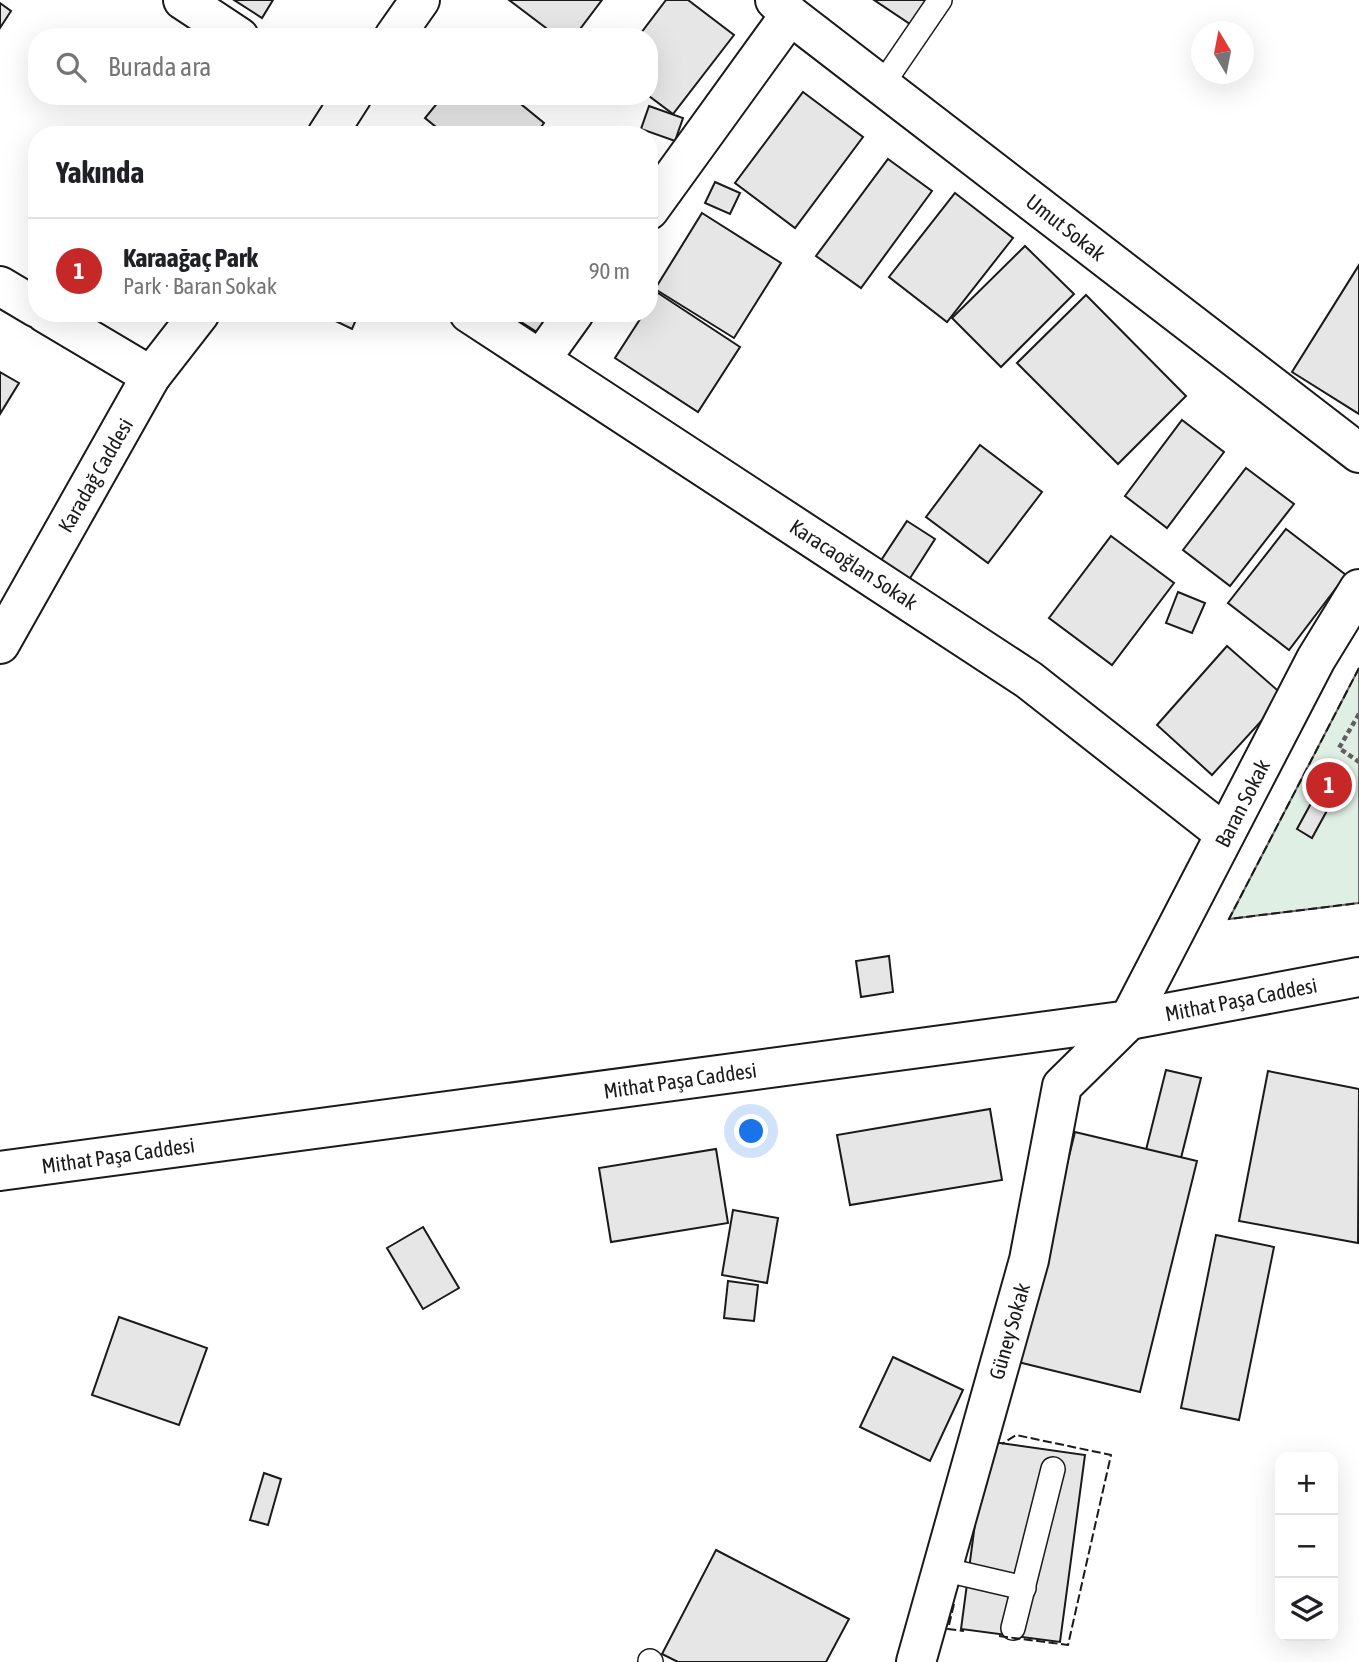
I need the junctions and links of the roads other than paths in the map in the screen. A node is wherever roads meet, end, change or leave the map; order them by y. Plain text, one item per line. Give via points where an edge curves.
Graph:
1 (183, 0) edge
2 (420, 0) edge
3 (940, 0) edge
4 (783, 8) edge
5 (225, 28) edge
6 (400, 28) edge
7 (882, 85) junction
8 (658, 196) edge
9 (0, 286) edge
10 (28, 303) edge
11 (60, 322) edge
12 (193, 322) edge
13 (483, 322) edge
14 (568, 322) edge
15 (541, 359) junction
16 (152, 376) junction
17 (1359, 453) edge
18 (1359, 589) edge
19 (0, 644) edge
20 (1225, 834) junction
21 (1359, 977) edge
22 (1129, 1020) junction
23 (0, 1171) edge
24 (1054, 1469) dead end
25 (942, 1569) junction
26 (1024, 1588) junction
27 (1013, 1628) dead end
28 (916, 1662) edge

1 - 5 street
2 - 6 street
3 - 7 lane
4 - 7 street, Umut Sokak
4 - 8 street
7 - 17 street, Umut Sokak
9 - 10 street
11 - 16 street
12 - 16 street, Karadağ Caddesi
13 - 15 street, Karacaoğlan Sokak
14 - 15 street
15 - 20 street, Karacaoğlan Sokak via 1029,680
16 - 19 street, Karadağ Caddesi
18 - 20 street, Baran Sokak via 1316,659
20 - 22 street, Baran Sokak
21 - 22 street, Mithat Paşa Caddesi
22 - 23 street, Mithat Paşa Caddesi
22 - 25 street, Güney Sokak via 1062,1086 1029,1260
24 - 26 lane
25 - 26 lane
25 - 28 street, Güney Sokak
26 - 27 lane

